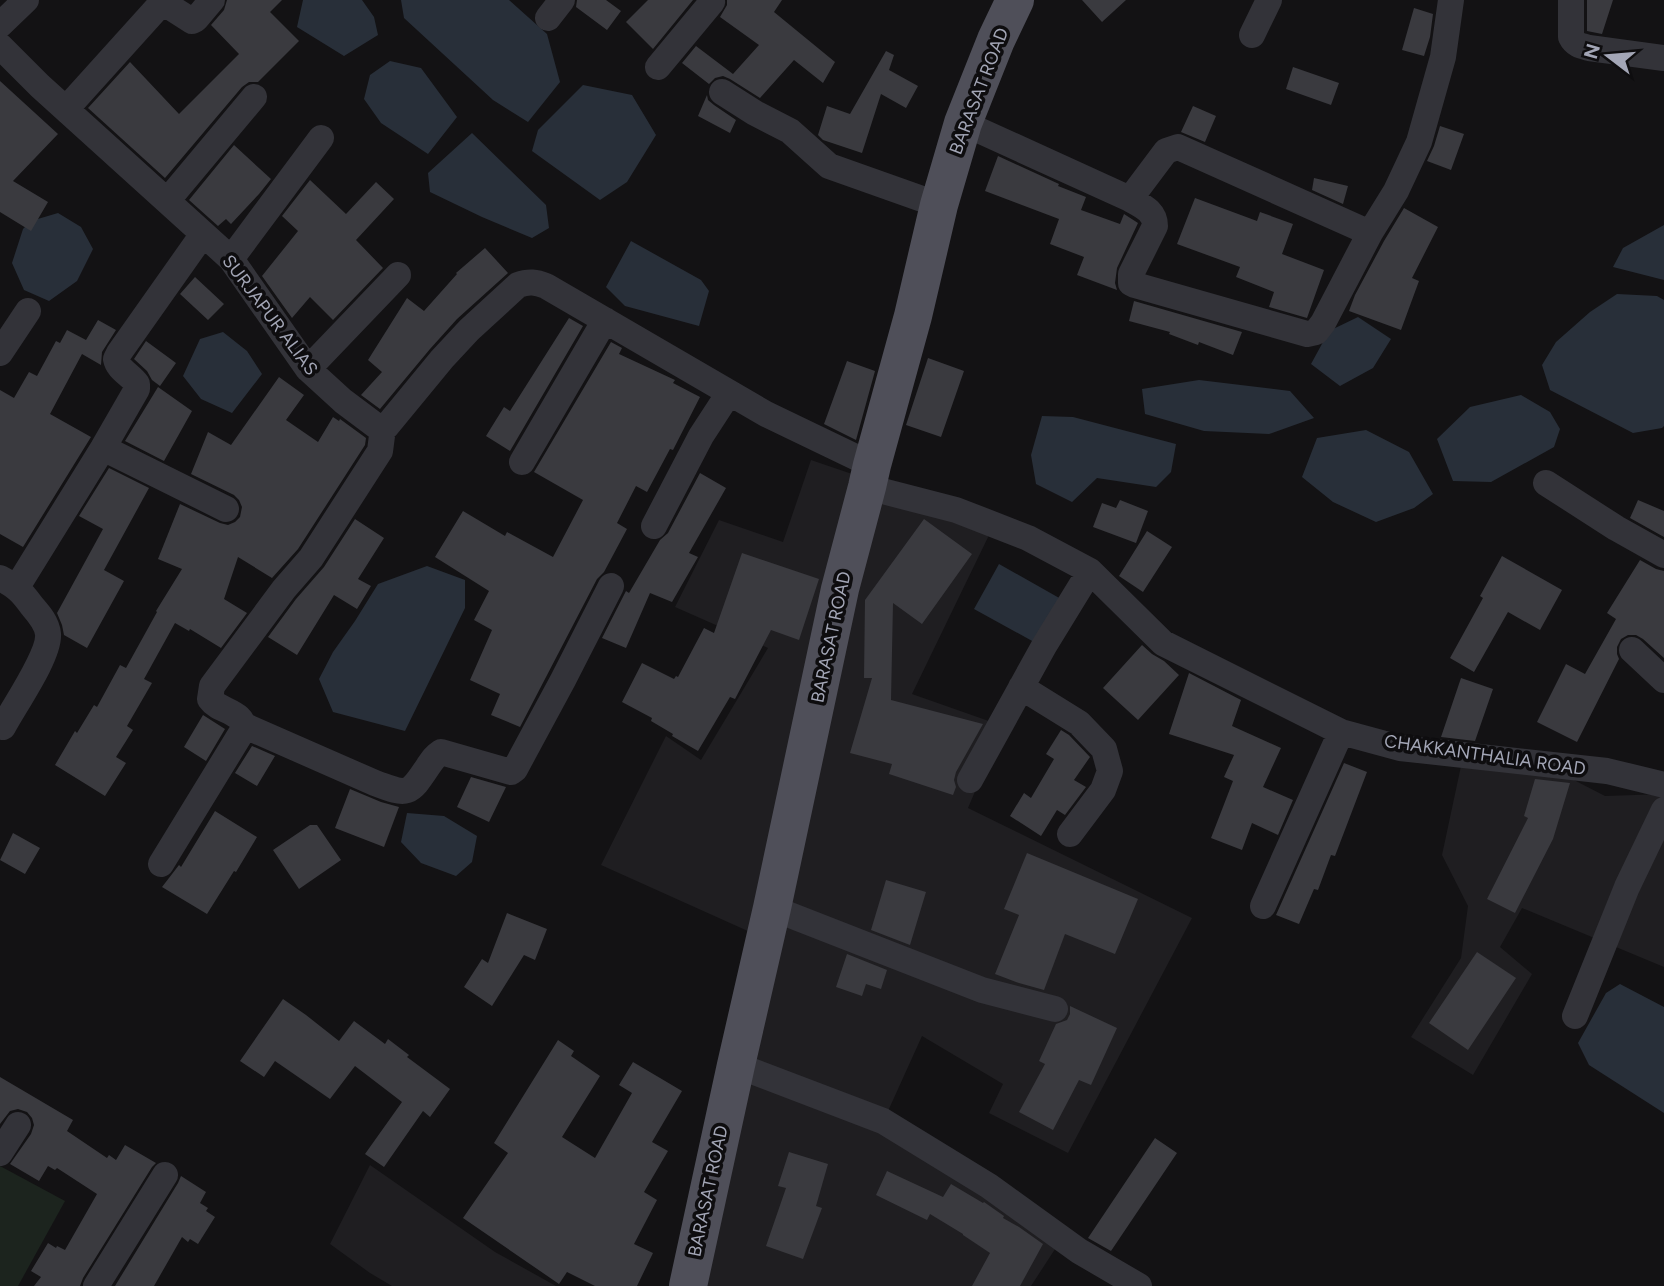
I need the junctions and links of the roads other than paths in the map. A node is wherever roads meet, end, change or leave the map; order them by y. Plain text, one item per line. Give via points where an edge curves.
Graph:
1 (26, 0) edge
2 (212, 0) edge
3 (711, 0) edge
4 (1015, 0) edge
5 (1269, 0) edge
6 (1451, 0) edge
7 (1571, 0) edge
8 (0, 25) edge
9 (1252, 35) dead end
10 (0, 46) edge
11 (1664, 58) edge
12 (658, 67) dead end
13 (722, 92) dead end
14 (254, 97) dead end
15 (66, 109) junction
16 (963, 123) junction
17 (321, 138) dead end
18 (1130, 200) junction
19 (167, 201) junction
20 (939, 205) junction
21 (1370, 233) junction
22 (203, 234) junction
23 (230, 260) junction
24 (398, 275) dead end
25 (27, 311) dead end
26 (604, 320) junction
27 (0, 353) edge
28 (308, 369) junction
29 (729, 393) junction
30 (383, 428) junction
31 (103, 448) junction
32 (522, 462) dead end
33 (869, 476) junction
34 (1546, 483) dead end
35 (226, 509) dead end
36 (654, 526) dead end
37 (1664, 555) edge
38 (1090, 571) junction
39 (9, 582) edge
40 (611, 586) dead end
41 (1632, 650) dead end
42 (1664, 680) edge
43 (1021, 687) junction
44 (243, 725) junction
45 (3, 727) dead end
46 (1341, 732) junction
47 (970, 780) dead end
48 (1664, 785) edge
49 (1664, 810) edge
50 (1070, 834) dead end
51 (160, 864) dead end
52 (1263, 906) dead end
53 (772, 908) junction
54 (1055, 1009) dead end
55 (1575, 1016) dead end
56 (736, 1065) junction
57 (18, 1125) dead end
58 (0, 1153) edge
59 (165, 1175) dead end
60 (96, 1286) edge
61 (688, 1286) edge
62 (1139, 1286) edge

1 - 8 street
2 - 15 street via 192,21 167,5 158,7
3 - 12 street
4 - 16 main road, BARASAT ROAD
5 - 9 street
6 - 21 street via 1443,57 1419,142
7 - 11 street via 1571,37 1578,45
10 - 15 street, SURJAPUR ALIAS
13 - 20 street via 790,131 829,166
14 - 19 street
15 - 19 street, SURJAPUR ALIAS
16 - 18 street
16 - 20 main road, BARASAT ROAD
17 - 23 street
18 - 21 street via 1166,151 1178,147
18 - 21 street via 1148,210 1155,221 1131,283 1307,334 1320,329
19 - 22 street, SURJAPUR ALIAS
20 - 33 main road, BARASAT ROAD via 914,316
22 - 23 street, SURJAPUR ALIAS
22 - 31 street via 116,359 137,388
23 - 28 street, SURJAPUR ALIAS
24 - 28 street
25 - 27 street
26 - 29 street
26 - 30 street via 537,282 518,285 469,330
26 - 32 street
28 - 30 street, SURJAPUR ALIAS via 343,401
29 - 33 street
29 - 36 street
30 - 44 street via 380,451 311,558 212,686 213,704 239,717
31 - 35 street
31 - 39 street
33 - 38 street, CHAKKANTHALIA ROAD via 1028,538
33 - 53 main road, BARASAT ROAD via 840,589
34 - 37 street
38 - 43 street
38 - 46 street, CHAKKANTHALIA ROAD via 1163,643
39 - 45 street via 44,621 48,633 42,658
40 - 44 street via 510,772 441,752 416,785 397,791
41 - 42 street
43 - 47 street
43 - 50 street via 1079,723 1104,749 1110,771 1103,790
44 - 51 street
46 - 48 street, CHAKKANTHALIA ROAD via 1400,748 1607,771
46 - 52 street
49 - 55 street
53 - 54 street via 982,990
53 - 56 main road, BARASAT ROAD
56 - 61 main road, BARASAT ROAD
56 - 62 street via 883,1121
57 - 58 street
59 - 60 street

